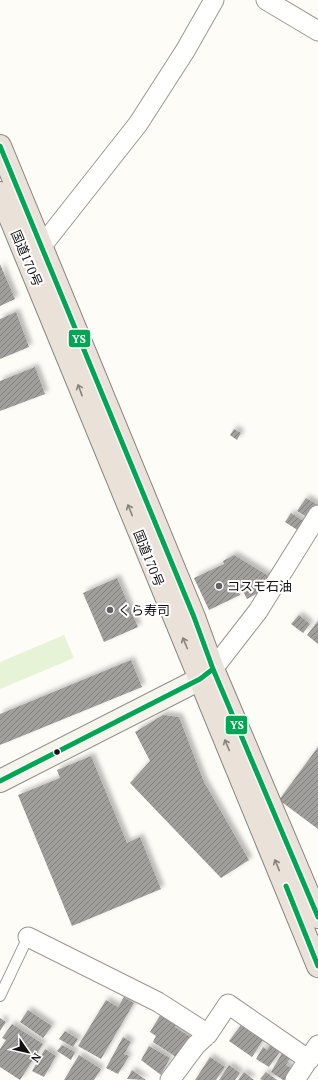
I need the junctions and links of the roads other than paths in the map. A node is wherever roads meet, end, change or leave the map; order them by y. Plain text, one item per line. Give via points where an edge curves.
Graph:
1 (214, 0) edge
2 (266, 0) edge
3 (318, 31) edge
4 (0, 146) edge
5 (0, 193) edge
6 (41, 247) junction
7 (318, 515) edge
8 (207, 674) junction
9 (0, 781) edge
10 (318, 917) edge
11 (28, 937) joint
12 (318, 966) edge
13 (0, 996) edge
14 (208, 1034) junction
15 (313, 1053) edge
16 (170, 1080) edge
17 (295, 1080) edge

1 - 6 street via 138,124
2 - 3 street
4 - 6 highway, 国道170号
8 -> 5 highway, 国道170号
6 - 8 highway, 国道170号 via 194,617
7 - 8 street via 258,611
8 - 9 street
8 - 10 highway, 国道170号
12 -> 8 highway, 国道170号
11 - 13 lane
11 - 14 street via 158,1002
14 - 15 street via 228,1004
14 - 16 street via 196,1045
15 - 17 street

